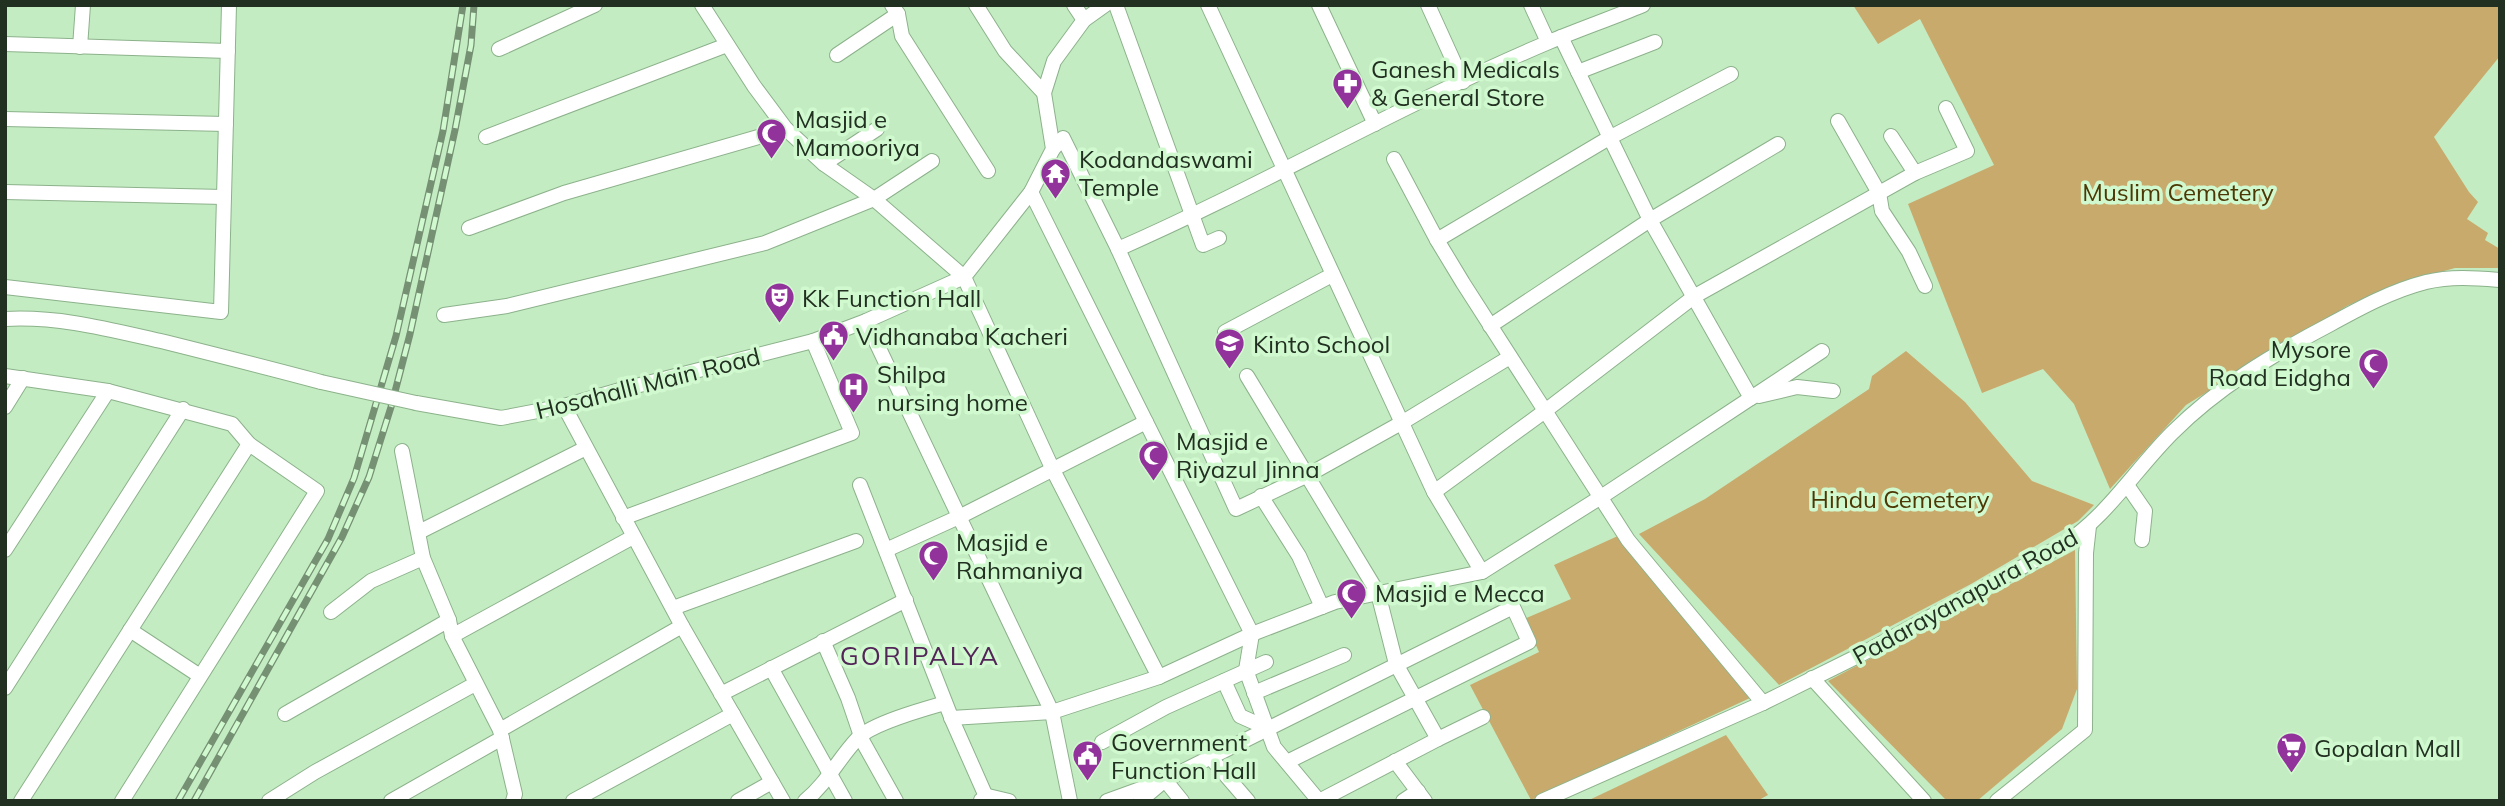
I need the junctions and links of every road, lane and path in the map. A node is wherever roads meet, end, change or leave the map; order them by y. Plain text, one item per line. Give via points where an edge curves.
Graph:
1 (83, 5) edge
2 (229, 5) edge
3 (595, 5) edge
4 (702, 5) edge
5 (976, 5) edge
6 (1074, 5) edge
7 (1105, 5) edge
8 (1116, 5) edge
9 (1208, 5) edge
10 (1319, 5) edge
11 (1428, 5) edge
12 (1531, 5) edge
13 (1643, 5) edge
14 (1622, 9) edge
15 (895, 10) edge
16 (1084, 20) junction
17 (1555, 40) junction
18 (1655, 42) dead end
19 (5, 44) edge
20 (727, 45) junction
21 (80, 47) junction
22 (499, 49) dead end
23 (228, 51) junction
24 (837, 55) dead end
25 (1578, 72) junction
26 (1731, 74) dead end
27 (1463, 82) junction
28 (1044, 93) junction
29 (1946, 108) dead end
30 (5, 118) edge
31 (1838, 121) dead end
32 (226, 124) junction
33 (1376, 124) junction
34 (786, 129) junction
35 (877, 129) dead end
36 (1891, 136) dead end
37 (486, 137) dead end
38 (1609, 138) junction
39 (1779, 144) dead end
40 (1053, 149) junction
41 (1394, 159) dead end
42 (932, 161) dead end
43 (824, 164) junction
44 (1284, 170) junction
45 (988, 171) dead end
46 (1915, 173) junction
47 (5, 192) edge
48 (1031, 192) junction
49 (1879, 193) junction
50 (224, 197) junction
51 (873, 199) junction
52 (1193, 215) junction
53 (1650, 219) junction
54 (469, 228) dead end
55 (1219, 238) dead end
56 (1437, 240) junction
57 (1118, 249) junction
58 (1332, 275) junction
59 (964, 277) junction
60 (2500, 280) edge
61 (1925, 286) dead end
62 (5, 287) edge
63 (1695, 296) junction
64 (444, 315) dead end
65 (5, 319) edge
66 (866, 321) junction
67 (1490, 326) junction
68 (1224, 332) dead end
69 (813, 341) junction
70 (1822, 351) dead end
71 (1510, 357) junction
72 (5, 376) edge
73 (1247, 376) dead end
74 (23, 377) junction
75 (108, 391) junction
76 (1833, 391) dead end
77 (1751, 398) junction
78 (564, 406) junction
79 (5, 407) edge
80 (183, 409) junction
81 (1545, 411) junction
82 (1146, 422) junction
83 (1403, 422) junction
84 (249, 444) junction
85 (586, 448) junction
86 (402, 451) dead end
87 (1053, 470) junction
88 (1308, 475) junction
89 (860, 485) dead end
90 (2127, 485) junction
91 (1434, 492) junction
92 (1261, 496) junction
93 (1601, 497) junction
94 (961, 516) junction
95 (623, 518) junction
96 (2090, 526) junction
97 (419, 532) junction
98 (633, 537) junction
99 (2142, 540) dead end
100 (856, 541) dead end
101 (5, 550) edge
102 (886, 550) junction
103 (423, 558) junction
104 (1482, 572) junction
105 (1378, 593) junction
106 (906, 600) junction
107 (1322, 607) junction
108 (673, 608) junction
109 (331, 612) dead end
110 (449, 620) junction
111 (682, 626) junction
112 (130, 630) junction
113 (1252, 634) junction
114 (452, 636) junction
115 (823, 641) junction
116 (1344, 655) dead end
117 (1266, 662) dead end
118 (1396, 664) junction
119 (771, 668) junction
120 (1246, 670) junction
121 (200, 676) junction
122 (1159, 677) junction
123 (1812, 678) junction
124 (1224, 681) junction
125 (475, 684) junction
126 (5, 688) edge
127 (1254, 693) junction
128 (721, 694) junction
129 (1415, 700) junction
130 (1763, 702) junction
131 (945, 703) junction
132 (1052, 712) junction
133 (285, 714) dead end
134 (733, 714) junction
135 (1483, 717) dead end
136 (951, 718) junction
137 (1266, 728) junction
138 (501, 734) junction
139 (861, 735) junction
140 (1438, 739) junction
141 (1102, 742) dead end
142 (1210, 757) junction
143 (1395, 761) junction
144 (1287, 762) junction
145 (831, 775) junction
146 (1165, 780) junction
147 (772, 782) junction
148 (1421, 796) edge
149 (985, 799) edge
150 (20, 801) edge
151 (122, 801) edge
152 (269, 801) edge
153 (391, 801) edge
154 (513, 801) edge
155 (573, 801) edge
156 (738, 801) edge
157 (783, 801) edge
158 (805, 801) edge
159 (845, 801) edge
160 (896, 801) edge
161 (1009, 801) edge
162 (1070, 801) edge
163 (1107, 801) edge
164 (1140, 801) edge
165 (1182, 801) edge
166 (1248, 801) edge
167 (1319, 801) edge
168 (1403, 801) edge
169 (1542, 801) edge
170 (1923, 801) edge
171 (1997, 801) edge

1 - 21 street
2 - 23 street
3 - 22 street
4 - 20 street
5 - 28 street via 1005,51
6 - 16 street
7 - 16 street
8 - 52 street
9 - 44 street
10 - 33 street
11 - 27 street
12 - 17 street
13 - 14 street
14 - 17 street
15 - 24 street
15 - 45 street via 902,36
16 - 28 street via 1054,61
17 - 25 street
17 - 27 street
18 - 25 street
19 - 21 street
20 - 34 street
20 - 37 street
21 - 23 street
23 - 32 street
25 - 38 street
26 - 38 street
27 - 33 street
28 - 40 street
29 - 46 street via 1966,151
30 - 32 street
31 - 49 street
32 - 50 street
33 - 44 street
34 - 43 street
34 - 54 street via 564,193
35 - 43 street
36 - 46 street
38 - 53 street
38 - 56 street
39 - 53 street
40 - 48 street, Hosahalli Main Road
40 - 57 street via 1062,138
41 - 56 street
42 - 51 street
43 - 51 street
44 - 52 street
44 - 58 street
46 - 49 street
47 - 50 street
48 - 59 street, Hosahalli Main Road
48 - 82 street
49 - 61 street via 1882,211 1905,244
49 - 63 street
50 - 62 street via 221,312
51 - 59 street
51 - 64 street via 765,243 507,306
52 - 55 street via 1203,245
52 - 57 street
53 - 63 street
53 - 67 street
56 - 67 street
57 - 92 street via 1236,509
58 - 68 street
58 - 83 street
59 - 66 street, Hosahalli Main Road
59 - 87 street
60 - 90 street, Padarayanapura Road via 2451,278 2400,290 2293,344 2215,395 2172,433
63 - 77 street
63 - 81 street
65 - 78 street, Hosahalli Main Road, bridge via 89,324 477,415 500,418
66 - 69 street, Hosahalli Main Road
66 - 94 street
67 - 71 street
69 - 78 street, Hosahalli Main Road
69 - 95 street via 852,433
70 - 77 street
71 - 81 street
71 - 83 street
72 - 74 street
73 - 88 street
74 - 75 street
74 - 79 street
75 - 80 street
75 - 101 street
76 - 77 street via 1797,387
77 - 93 street
78 - 85 street
80 - 84 street via 232,424
80 - 126 street
81 - 91 street
81 - 93 street
82 - 87 street
82 - 113 street
83 - 88 street
83 - 91 street
84 - 112 street
84 - 121 street via 317,491
85 - 95 street
85 - 97 street
86 - 97 street
87 - 94 street
87 - 122 street
88 - 92 street
88 - 105 street
89 - 102 street
90 - 96 street, Padarayanapura Road
90 - 99 street via 2145,511
91 - 104 street
92 - 107 street via 1299,556
93 - 104 street
93 - 130 street via 1628,541
94 - 102 street
94 - 132 street
95 - 98 street
96 - 123 street, Padarayanapura Road via 1965,600
96 - 171 street via 2085,730
97 - 103 street
98 - 108 street
98 - 114 street
100 - 108 street
102 - 106 street
103 - 109 street via 372,581
103 - 110 street
104 - 105 street
105 - 107 street
105 - 118 street
106 - 115 street
106 - 131 street
107 - 113 street
108 - 111 street
110 - 114 street
110 - 133 street
111 - 128 street
111 - 138 street
112 - 121 street
112 - 150 street
113 - 120 street
113 - 122 street
114 - 125 street
115 - 119 street
115 - 139 street
116 - 127 street
117 - 120 street
118 - 129 street
118 - 129 street via 1513,607 1529,642
118 - 137 street
119 - 128 street
119 - 145 street
120 - 124 street
120 - 127 street
121 - 151 street
122 - 132 street
123 - 130 street, Padarayanapura Road
123 - 170 street
124 - 137 street via 1240,716
124 - 141 street
125 - 138 street
125 - 152 street
127 - 137 street
128 - 134 street
129 - 140 street
129 - 144 street
130 - 169 street, Padarayanapura Road
131 - 136 street
131 - 139 street
132 - 136 street
132 - 162 street
134 - 147 street
134 - 155 street
135 - 140 street
136 - 149 street
137 - 142 street
137 - 144 street
138 - 153 street
138 - 154 street
139 - 145 street
139 - 160 street
140 - 143 street
142 - 146 street
142 - 166 street
143 - 148 street
143 - 167 street
144 - 167 street
145 - 158 street
145 - 159 street
146 - 163 street
146 - 164 street
146 - 165 street
147 - 156 street
147 - 157 street
148 - 168 street
149 - 161 street

